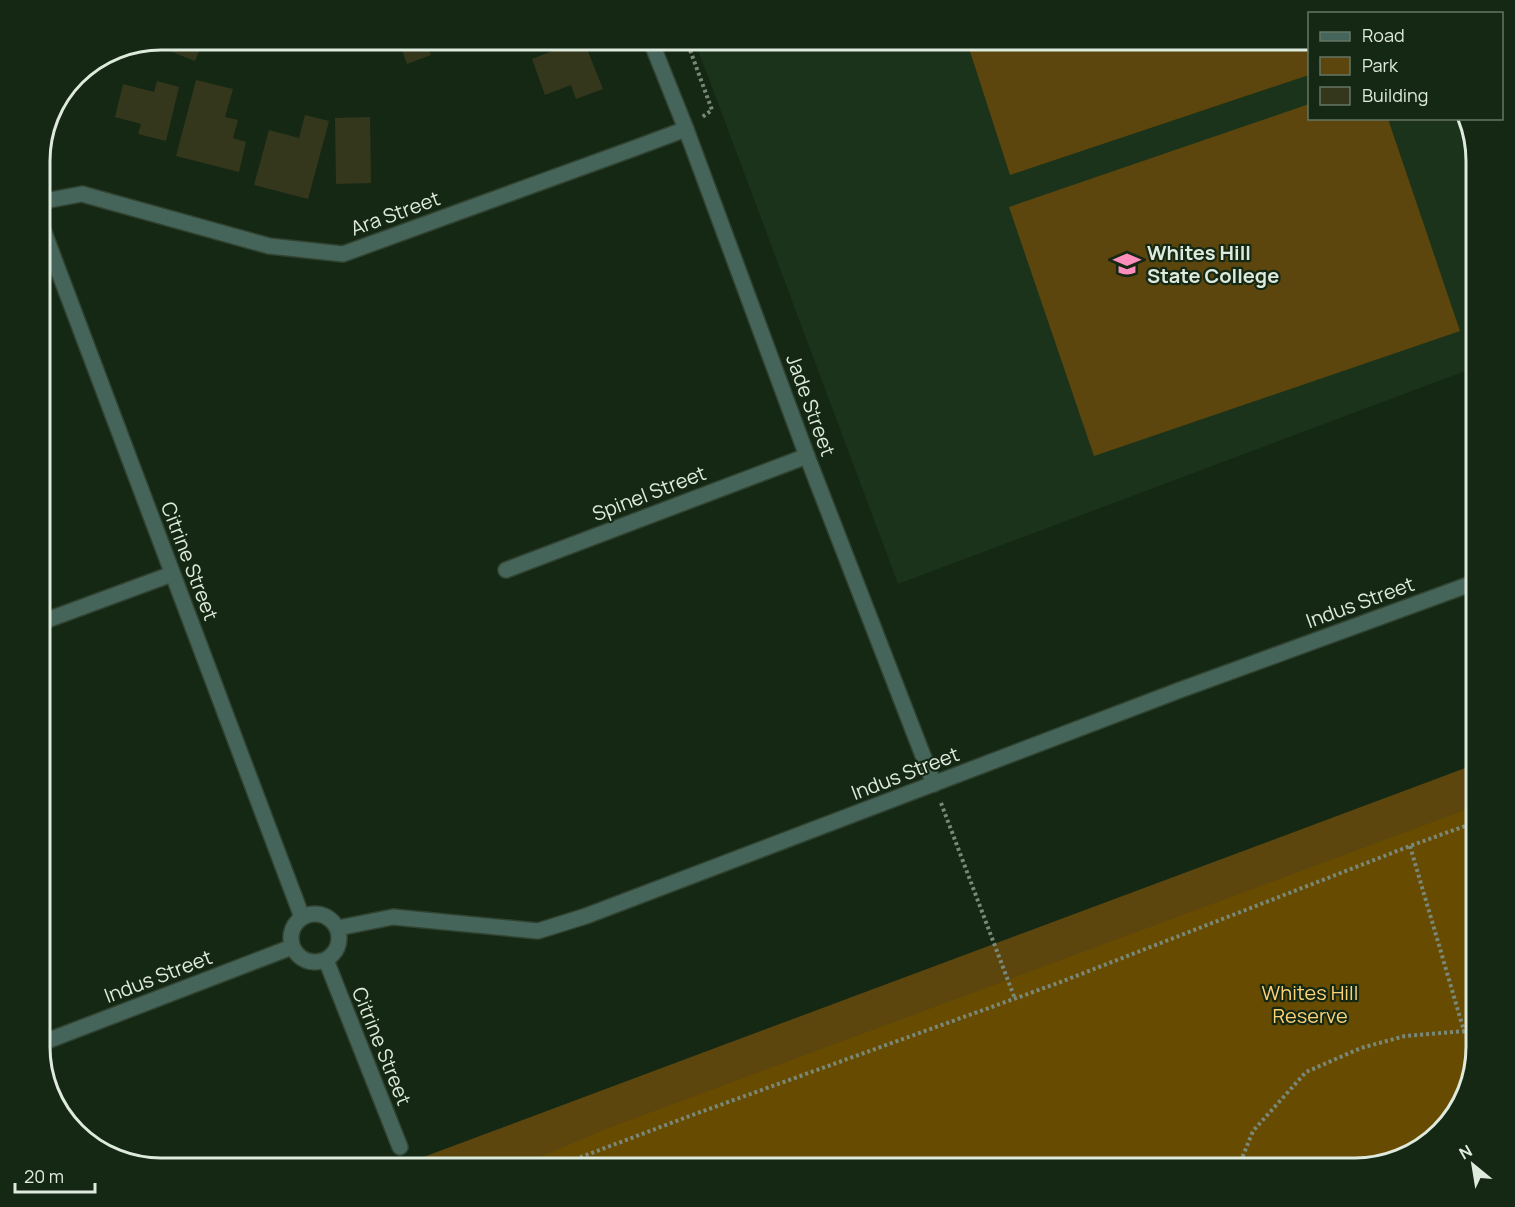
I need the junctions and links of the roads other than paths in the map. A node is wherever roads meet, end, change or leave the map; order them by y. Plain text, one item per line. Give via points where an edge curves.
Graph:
1 (654, 50) edge
2 (686, 129) junction
3 (50, 200) edge
4 (50, 248) edge
5 (807, 456) junction
6 (506, 570) dead end
7 (172, 574) junction
8 (1466, 586) edge
9 (50, 619) edge
10 (934, 784) junction
11 (302, 917) junction
12 (338, 928) junction
13 (292, 947) junction
14 (326, 960) junction
15 (50, 1040) edge
16 (400, 1147) dead end

1 - 2 street, Jade Street
2 - 3 street, Ara Street via 343,254 269,246 82,194
2 - 5 street, Jade Street
4 - 7 street, Citrine Street
5 - 6 street, Spinel Street
5 - 10 street, Jade Street
7 - 9 street
7 - 11 street, Citrine Street
8 - 10 street, Indus Street
10 - 12 street, Indus Street via 538,931 393,917
11 - 12 street via 322,914
11 - 13 street via 292,930
12 - 14 street via 339,946
13 - 14 street via 306,960
13 - 15 street, Indus Street
14 - 16 street, Citrine Street

